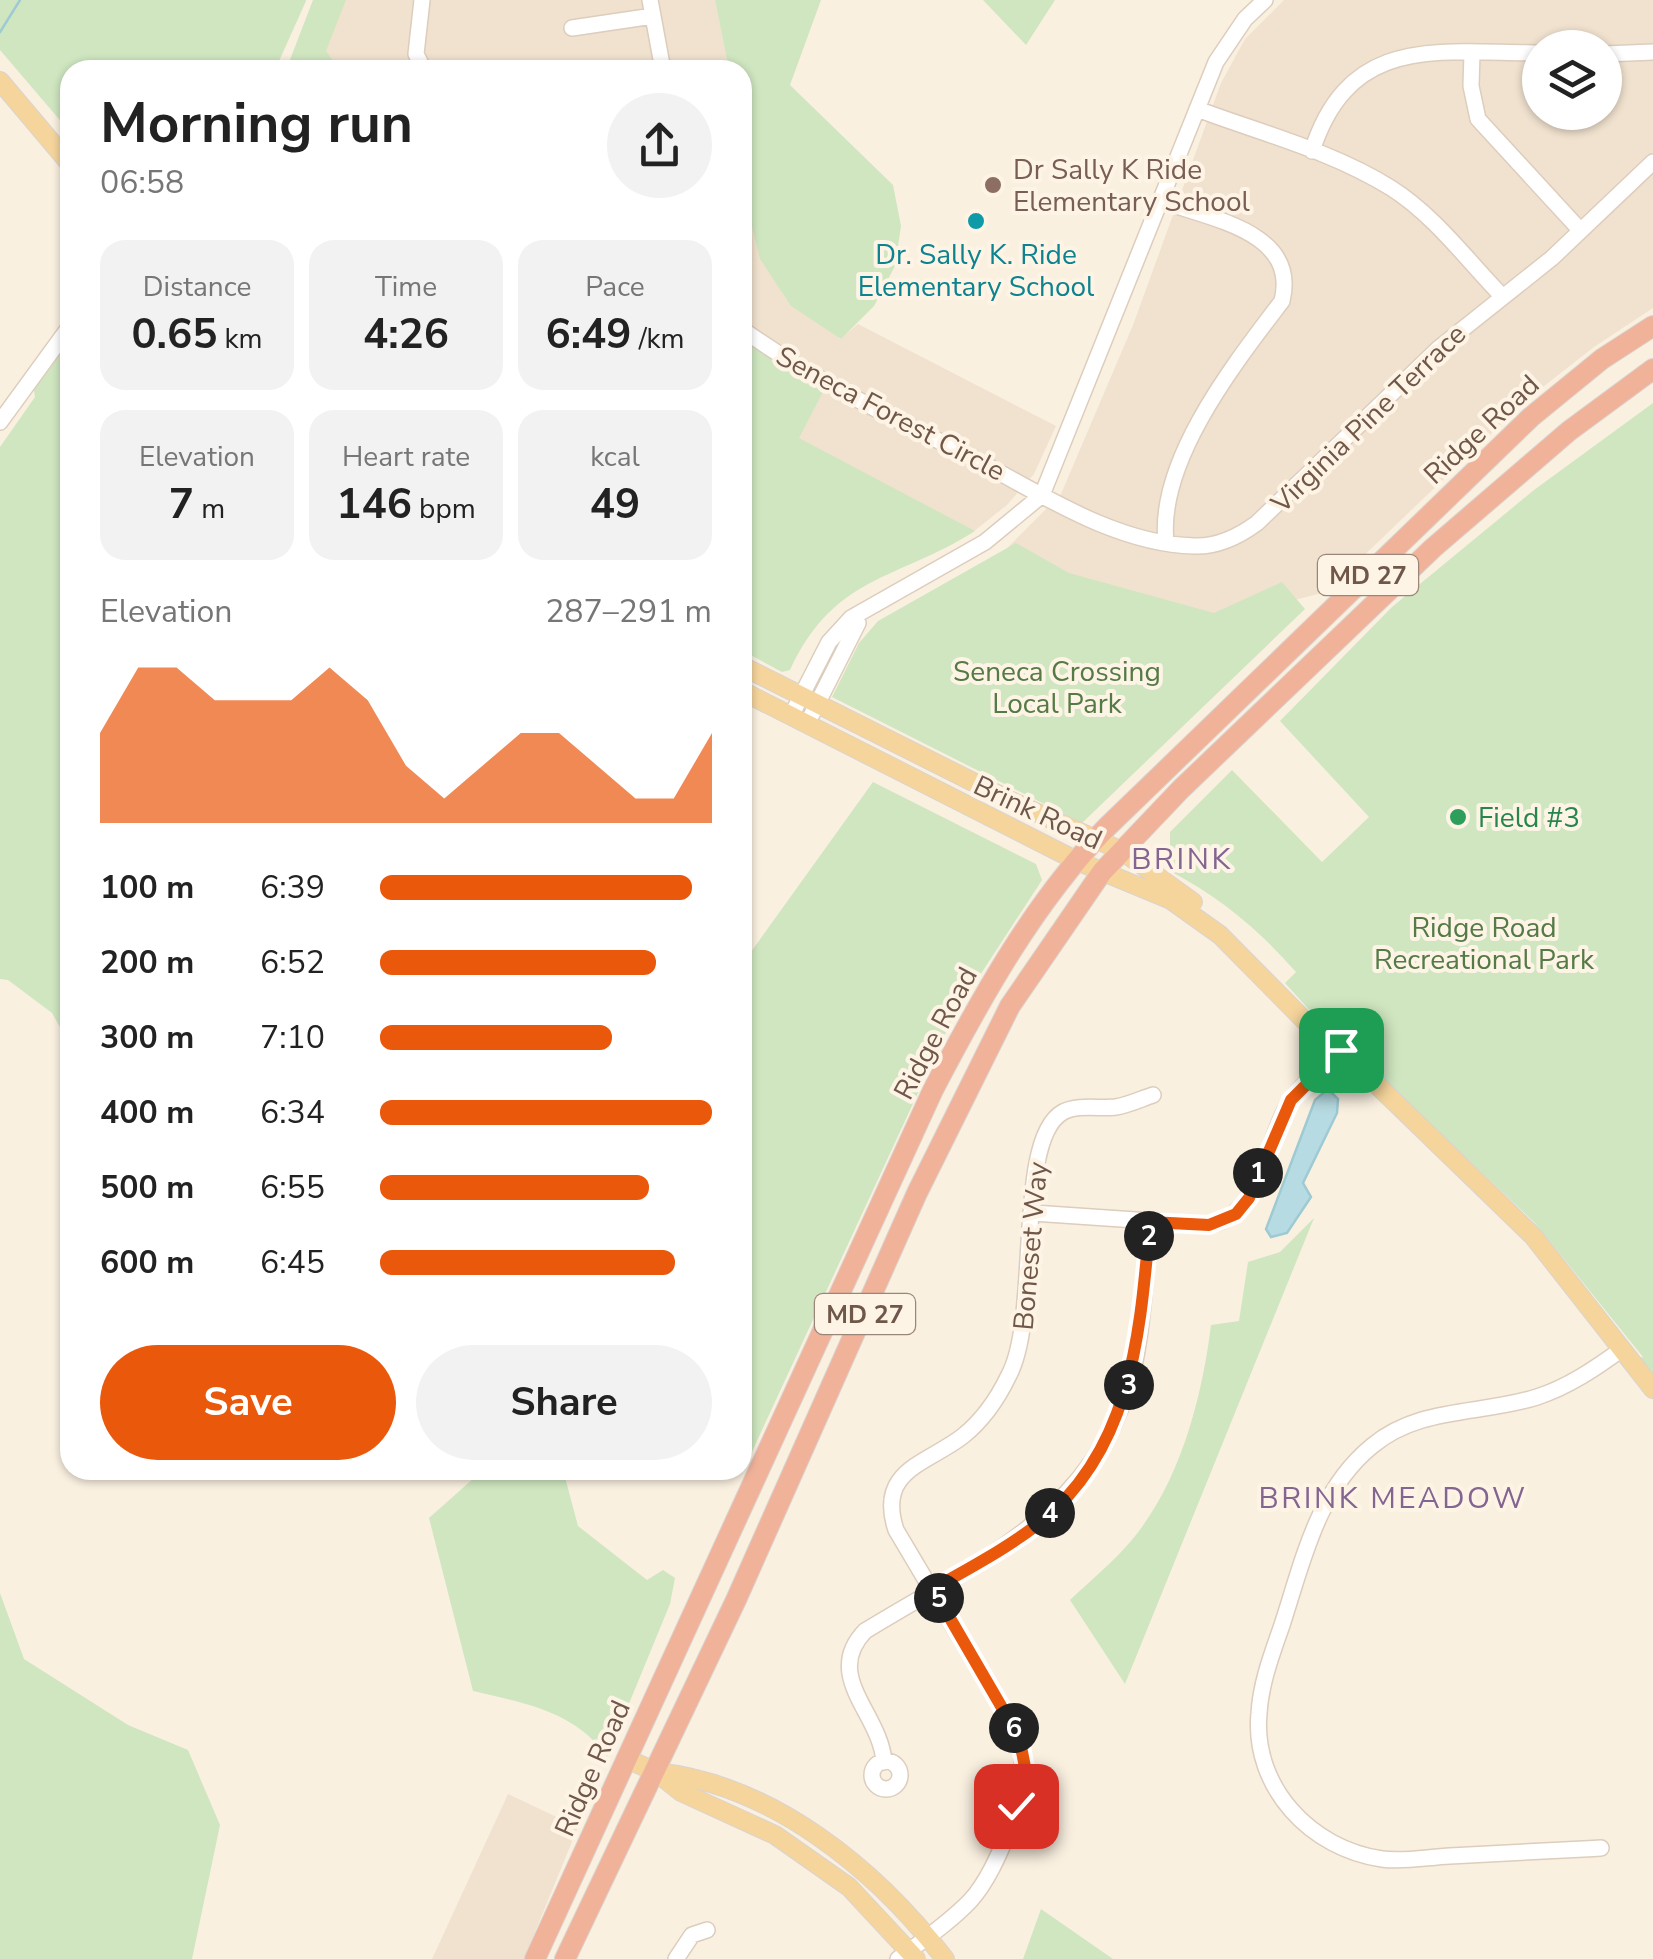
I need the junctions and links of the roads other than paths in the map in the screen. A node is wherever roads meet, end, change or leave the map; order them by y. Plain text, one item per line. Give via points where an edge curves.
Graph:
1 (422, 0) edge
2 (1265, 0) edge
3 (652, 8) edge
4 (572, 28) dead end
5 (1653, 52) edge
6 (1622, 53) edge
7 (1472, 54) junction
8 (1522, 54) edge
9 (419, 60) edge
10 (661, 60) edge
11 (0, 81) edge
12 (1197, 109) junction
13 (1312, 151) junction
14 (60, 152) edge
15 (1653, 162) edge
16 (1159, 200) junction
17 (1580, 230) junction
18 (1502, 296) junction
19 (1653, 326) edge
20 (752, 336) edge
21 (60, 340) edge
22 (1653, 370) edge
23 (0, 422) edge
24 (1042, 495) junction
25 (1166, 542) junction
26 (752, 671) edge
27 (752, 696) edge
28 (810, 697) junction
29 (799, 720) junction
30 (1096, 839) junction
31 (1122, 851) junction
32 (1077, 861) junction
33 (1102, 872) junction
34 (1341, 1050) junction
35 (1153, 1095) dead end
36 (1033, 1212) junction
37 (1150, 1222) junction
38 (1622, 1349) junction
39 (1653, 1390) edge
40 (933, 1589) junction
41 (627, 1759) junction
42 (884, 1762) dead end
43 (656, 1772) junction
44 (1601, 1848) dead end
45 (707, 1930) dead end
46 (928, 1936) junction
47 (908, 1956) edge
48 (535, 1959) edge
49 (565, 1959) edge
50 (676, 1959) edge
51 (944, 1959) edge

1 - 9 street
2 - 12 street via 1216,62
3 - 4 street
3 - 10 street
5 - 6 street
7 - 8 street
7 - 13 street via 1410,54 1358,76 1325,115
7 - 17 street via 1478,119
11 - 14 main road
12 - 13 street
12 - 16 street
13 - 18 street via 1392,189
15 - 17 street, Virginia Pine Terrace
16 - 24 street
16 - 25 street via 1266,243 1283,262 1286,285 1282,302 1205,408 1163,512
17 - 18 street, Virginia Pine Terrace
18 - 25 street, Virginia Pine Terrace via 1245,532 1207,546
19 - 30 highway, Ridge Road / MD 27 via 1531,417
20 - 24 street, Seneca Forest Circle via 796,368
21 - 23 street
22 - 31 highway, Ridge Road / MD 27 via 1569,430 1434,548
24 - 25 street, Virginia Pine Terrace via 1078,518
24 - 28 street via 985,542 876,600
26 - 28 main road, Brink Road
27 - 29 main road, Brink Road
28 - 29 street
28 - 30 main road, Brink Road
29 - 32 main road, Brink Road
30 - 31 main road, Brink Road
30 - 32 highway, Ridge Road / MD 27
31 - 33 highway, Ridge Road / MD 27
31 - 34 main road, Brink Road via 1220,923
32 - 33 main road, Brink Road
32 - 41 highway, Ridge Road / MD 27 via 976,1006 933,1090
33 - 34 main road, Brink Road via 1160,894 1220,934
33 - 43 highway, Ridge Road / MD 27 via 1010,1006 916,1193
34 - 37 street via 1291,1100 1236,1214 1209,1225
34 - 38 main road, Brink Road via 1533,1236
35 - 36 street, Boneset Way via 1066,1110 1046,1126 1035,1157
36 - 37 street
36 - 40 street, Boneset Way via 1025,1324 1012,1370 973,1427 914,1465 892,1499 896,1530
37 - 40 street via 1134,1369 1092,1461 1042,1521
38 - 39 main road, Brink Road
38 - 44 street via 1588,1374 1539,1396 1415,1421 1385,1436 1345,1472 1316,1521 1258,1715 1260,1748 1275,1788 1310,1830 1336,1846 1388,1860
40 - 42 street via 865,1630 848,1658 848,1678 880,1735
40 - 46 street, Boneset Way via 1019,1737 1026,1772 985,1878 971,1900
41 - 43 main road
41 - 48 highway, Ridge Road / MD 27
43 - 46 main road via 688,1775 786,1815 860,1868
43 - 47 main road via 681,1792 776,1835 849,1888
43 - 49 highway, Ridge Road / MD 27
45 - 50 street via 692,1935
46 - 47 street, Boneset Way
46 - 51 main road

